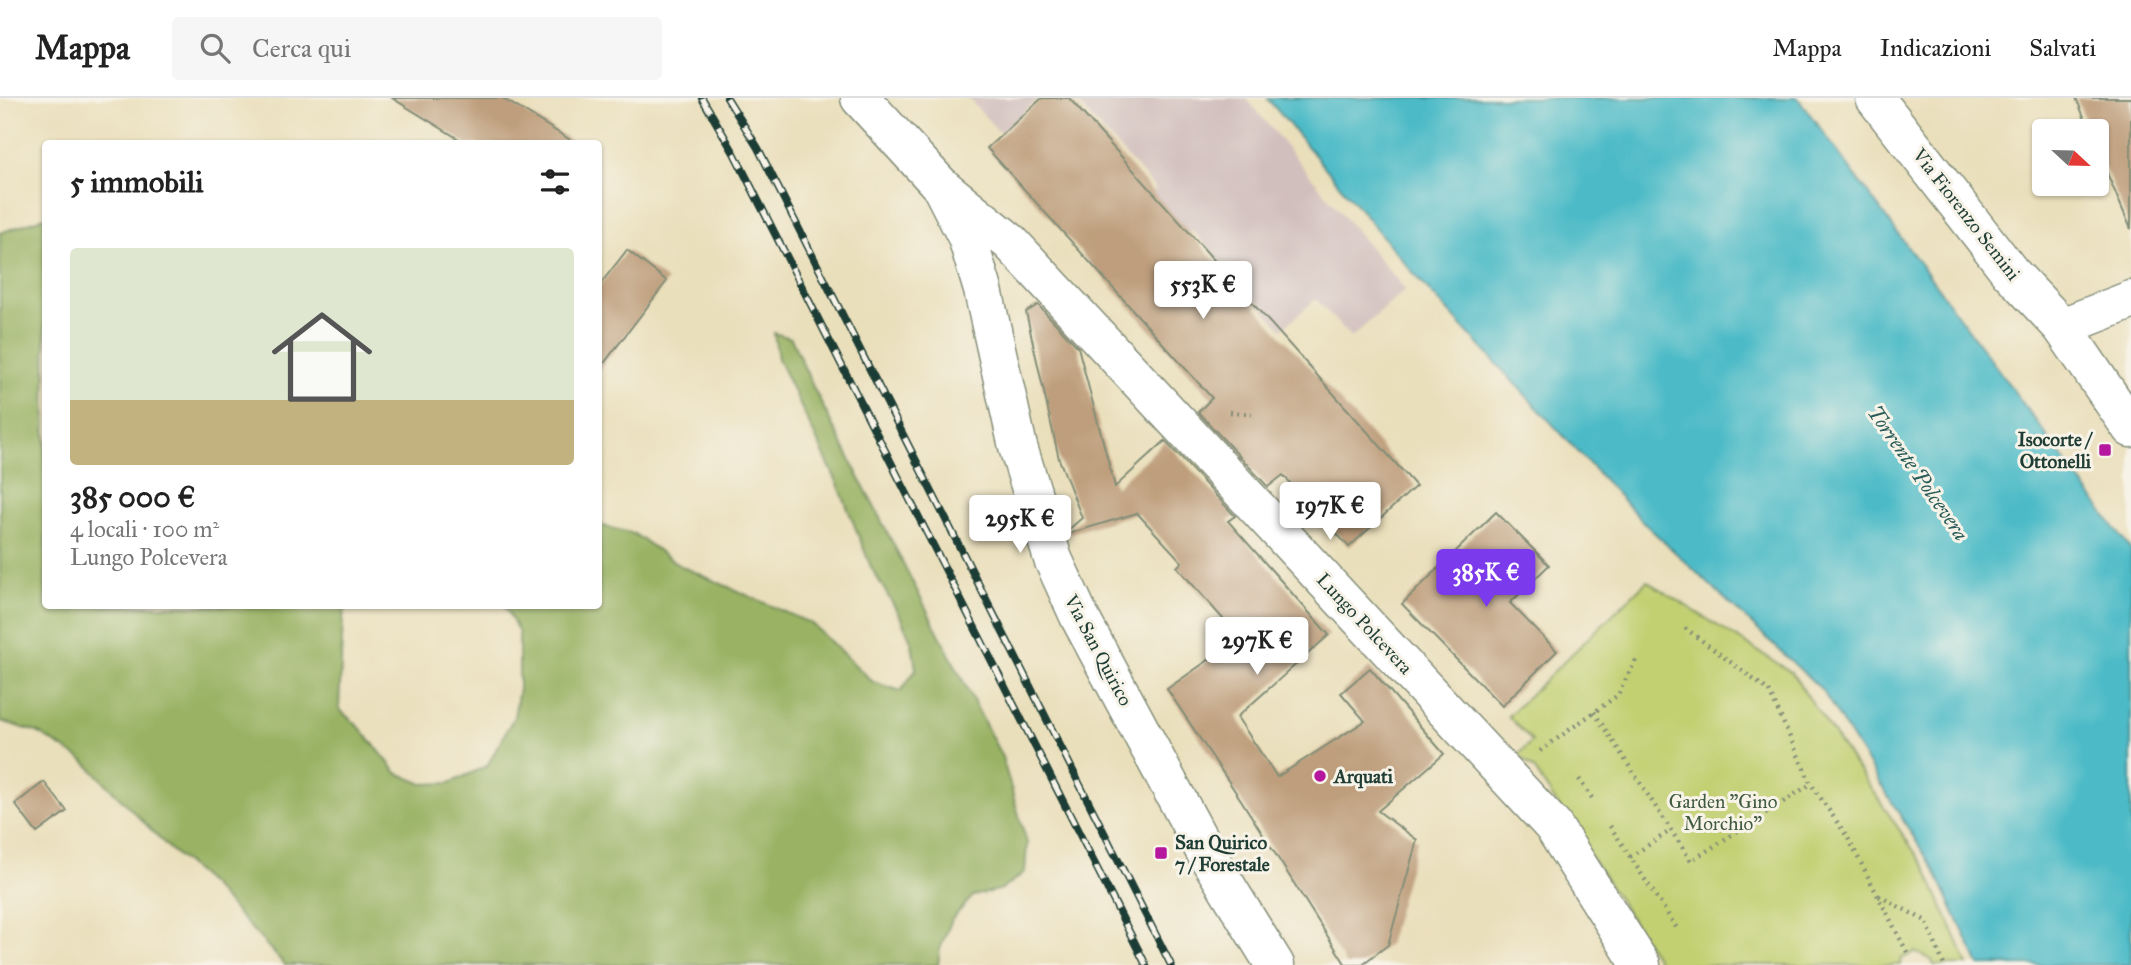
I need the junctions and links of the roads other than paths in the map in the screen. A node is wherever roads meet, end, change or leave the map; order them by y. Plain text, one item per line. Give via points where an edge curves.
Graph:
1 (860, 98) edge
2 (1875, 98) edge
3 (941, 186) junction
4 (2131, 300) edge
5 (2062, 327) junction
6 (2131, 428) edge
7 (1276, 965) edge
8 (1641, 965) edge

1 - 3 main road, Via San Quirico
2 - 5 main road, Via Fiorenzo Semini via 2010,272
3 - 7 main road, Via San Quirico via 967,237 983,290 1018,447 1053,559 1206,853
3 - 8 main road, Lungo Polcevera via 1010,242 1553,826
4 - 5 main road
5 - 6 main road, Via Fiorenzo Semini

